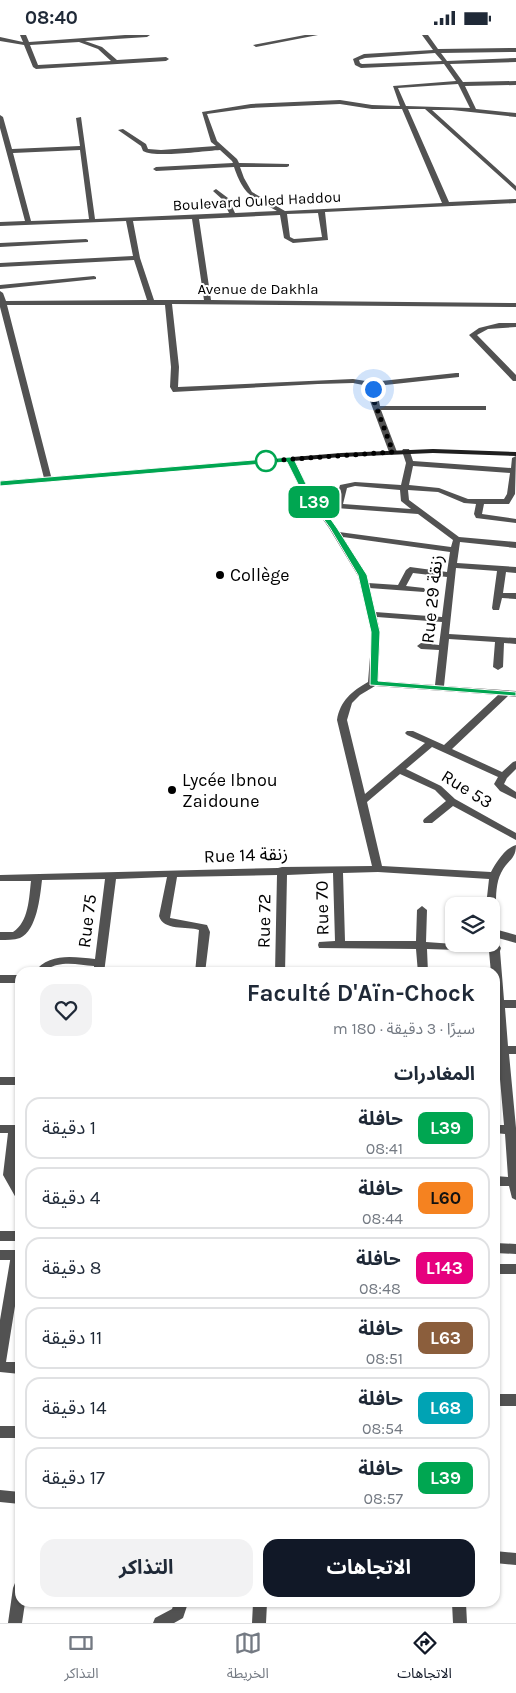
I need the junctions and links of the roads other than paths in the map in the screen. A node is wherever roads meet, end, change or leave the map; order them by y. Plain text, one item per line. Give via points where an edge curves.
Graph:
1 (23, 35) edge
2 (147, 35) edge
3 (314, 35) edge
4 (425, 35) edge
5 (76, 38) edge
6 (0, 39) edge
7 (26, 44) junction
8 (256, 45) dead end
9 (516, 49) edge
10 (437, 51) junction
11 (166, 59) dead end
12 (516, 60) edge
13 (116, 62) junction
14 (446, 62) junction
15 (460, 83) junction
16 (516, 83) edge
17 (402, 106) junction
18 (426, 107) junction
19 (474, 111) junction
20 (516, 115) edge
21 (0, 117) edge
22 (79, 119) dead end
23 (121, 130) dead end
24 (82, 148) junction
25 (220, 148) junction
26 (9, 151) junction
27 (238, 165) junction
28 (287, 165) dead end
29 (156, 169) dead end
30 (516, 189) edge
31 (216, 191) dead end
32 (516, 201) edge
33 (446, 204) junction
34 (321, 211) junction
35 (283, 212) junction
36 (233, 215) junction
37 (195, 217) junction
38 (129, 219) junction
39 (92, 220) junction
40 (28, 222) junction
41 (0, 224) edge
42 (86, 241) dead end
43 (0, 245) edge
44 (137, 258) junction
45 (0, 265) edge
46 (94, 278) dead end
47 (0, 287) edge
48 (0, 293) edge
49 (208, 302) junction
50 (1, 303) edge
51 (151, 303) junction
52 (168, 303) junction
53 (516, 305) edge
54 (516, 325) edge
55 (456, 375) dead end
56 (516, 379) edge
57 (372, 384) junction
58 (378, 408) junction
59 (483, 408) dead end
60 (406, 451) junction
61 (393, 452) junction
62 (516, 454) edge
63 (516, 458) edge
64 (290, 459) junction
65 (410, 463) junction
66 (515, 470) edge
67 (48, 480) junction
68 (0, 483) edge
69 (404, 487) junction
70 (514, 495) edge
71 (316, 504) junction
72 (339, 505) junction
73 (479, 506) junction
74 (419, 513) junction
75 (516, 521) edge
76 (337, 533) junction
77 (457, 539) junction
78 (516, 545) edge
79 (454, 550) junction
80 (452, 565) junction
81 (502, 569) junction
82 (516, 570) edge
83 (451, 575) junction
84 (366, 585) junction
85 (401, 588) junction
86 (421, 590) dead end
87 (498, 595) junction
88 (516, 596) edge
89 (496, 608) dead end
90 (372, 614) junction
91 (447, 620) junction
92 (445, 636) junction
93 (500, 640) junction
94 (516, 641) edge
95 (421, 646) dead end
96 (444, 648) junction
97 (498, 667) dead end
98 (373, 683) junction
99 (439, 689) junction
100 (505, 694) junction
101 (516, 694) edge
102 (410, 733) dead end
103 (431, 743) junction
104 (446, 749) junction
105 (516, 764) edge
106 (400, 770) junction
107 (503, 776) junction
108 (516, 796) edge
109 (363, 800) junction
110 (452, 801) junction
111 (428, 821) dead end
112 (516, 837) edge
113 (516, 848) edge
114 (378, 869) junction
115 (282, 870) junction
116 (338, 870) junction
117 (173, 874) junction
118 (111, 875) junction
119 (494, 876) junction
120 (0, 877) edge
121 (37, 877) junction
122 (492, 897) edge
123 (422, 910) dead end
124 (0, 935) edge
125 (500, 935) edge
126 (516, 939) edge
127 (323, 945) dead end
128 (340, 945) junction
129 (421, 945) junction
130 (445, 946) edge
131 (496, 952) edge
132 (43, 967) edge
133 (100, 967) edge
134 (201, 967) edge
135 (280, 967) edge
136 (423, 967) edge
137 (497, 967) edge
138 (0, 979) edge
139 (15, 979) edge
140 (500, 1004) edge
141 (516, 1004) edge
142 (500, 1038) edge
143 (516, 1050) edge
144 (504, 1051) junction
145 (501, 1080) edge
146 (0, 1081) edge
147 (15, 1081) edge
148 (512, 1093) edge
149 (0, 1129) edge
150 (15, 1129) edge
151 (500, 1129) edge
152 (511, 1130) junction
153 (15, 1140) edge
154 (500, 1181) edge
155 (515, 1182) edge
156 (15, 1186) edge
157 (516, 1195) edge
158 (0, 1236) edge
159 (15, 1236) edge
160 (500, 1248) edge
161 (516, 1249) edge
162 (0, 1255) edge
163 (15, 1255) edge
164 (500, 1269) edge
165 (516, 1269) edge
166 (15, 1272) edge
167 (0, 1360) edge
168 (0, 1367) edge
169 (15, 1367) edge
170 (500, 1400) edge
171 (516, 1400) edge
172 (0, 1432) edge
173 (15, 1432) edge
174 (0, 1496) edge
175 (15, 1498) edge
176 (500, 1557) edge
177 (516, 1559) edge
178 (17, 1607) edge
179 (179, 1607) edge
180 (260, 1607) edge
181 (459, 1607) edge
182 (15, 1623) edge
183 (160, 1623) edge
184 (259, 1623) edge
185 (460, 1623) edge

1 - 7 street
2 - 5 street
3 - 8 street
4 - 10 street
5 - 7 street
5 - 13 street via 100,48
6 - 7 street
7 - 13 street via 36,67
9 - 10 street
10 - 14 street
10 - 14 street via 356,59 361,66
11 - 13 street
12 - 14 street
14 - 15 street
15 - 16 street
15 - 17 street via 396,86
15 - 19 street
17 - 18 street
17 - 25 street via 340,102 208,111 204,113 212,137
17 - 33 street
18 - 19 street
18 - 30 street
19 - 20 street
21 - 26 street
22 - 24 street
23 - 25 street via 144,145 146,151
24 - 26 street
24 - 39 street
25 - 27 street
26 - 40 street
27 - 28 street
27 - 29 street
27 - 35 street via 250,193
31 - 36 street via 226,199
32 - 33 street, Boulevard Ouled Haddou
33 - 34 street, Boulevard Ouled Haddou
34 - 35 street, Boulevard Ouled Haddou
34 - 35 street via 327,238 323,241 287,238
35 - 36 street, Boulevard Ouled Haddou
36 - 37 street, Boulevard Ouled Haddou
37 - 38 street, Boulevard Ouled Haddou
37 - 49 street
38 - 39 street, Boulevard Ouled Haddou
38 - 44 street
39 - 40 street, Boulevard Ouled Haddou
40 - 41 street, Boulevard Ouled Haddou
42 - 43 street
44 - 45 street
44 - 51 street
46 - 47 street
48 - 50 street
49 - 52 street, Avenue de Dakhla
49 - 53 street, Avenue de Dakhla
50 - 51 street, Avenue de Dakhla
50 - 67 street
51 - 52 street, Avenue de Dakhla
52 - 57 street via 176,390 333,381
54 - 56 street via 485,328 473,335
55 - 57 street
57 - 58 street
58 - 59 street
58 - 61 street
60 - 61 main road
60 - 62 main road
60 - 65 street
61 - 64 main road
63 - 66 street
64 - 67 main road
64 - 71 street
65 - 66 street
65 - 69 street
66 - 70 street
67 - 68 main road
69 - 72 street via 346,485
69 - 73 street via 440,489
69 - 74 street, Rue 29 زنقة via 405,501
70 - 73 street via 503,503
71 - 72 street
71 - 76 street
72 - 74 street
73 - 75 street via 478,515 482,517
74 - 77 street, Rue 29 زنقة
76 - 79 street
76 - 84 street
77 - 78 street
77 - 79 street, Rue 29 زنقة
79 - 80 street, Rue 29 زنقة
80 - 81 street
80 - 83 street, Rue 29 زنقة
81 - 82 street
81 - 87 street
83 - 85 street via 410,570
83 - 91 street, Rue 29 زنقة
84 - 85 street
84 - 90 street
85 - 86 street
87 - 88 street
87 - 89 street
90 - 91 street
90 - 98 street via 376,632
91 - 92 street, Rue 29 زنقة
92 - 93 street
92 - 96 street, Rue 29 زنقة
93 - 94 street
93 - 97 street
95 - 96 street
96 - 99 street, Rue 29 زنقة
98 - 99 street
98 - 109 street via 352,696 342,710
99 - 100 street
100 - 101 street
100 - 104 street
102 - 103 street
103 - 104 street
103 - 106 street
104 - 107 street
105 - 107 street
106 - 109 street
106 - 110 street, Rue 53 via 438,788
107 - 108 street via 499,787
109 - 114 street
110 - 111 street
110 - 112 street, Rue 53
113 - 119 street via 501,863
114 - 116 street, Rue 14 زنقة
114 - 119 street, Rue 14 زنقة
115 - 116 street, Rue 14 زنقة
115 - 117 street, Rue 14 زنقة
115 - 135 street, Rue 72
116 - 128 street, Rue 70
117 - 118 street, Rue 14 زنقة
117 - 134 street via 165,920 203,928
118 - 121 street, Rue 14 زنقة
118 - 133 street, Rue 75
119 - 122 street
120 - 121 street, Rue 14 زنقة
121 - 124 street via 24,929 17,935
123 - 129 street
125 - 126 street
127 - 128 street
128 - 129 street
129 - 130 street
129 - 136 street
131 - 137 street
132 - 133 street via 56,962
138 - 139 street
140 - 141 street
142 - 144 street
143 - 144 street
144 - 145 street
145 - 148 street
146 - 147 street
148 - 152 street
149 - 150 street
151 - 152 street
152 - 155 street
153 - 156 street via 9,1175
154 - 155 street
155 - 157 street
158 - 159 street
160 - 161 street
162 - 163 street
164 - 165 street
166 - 167 street
168 - 169 street
170 - 171 street
172 - 173 street
174 - 175 street
176 - 177 street
178 - 182 street
179 - 183 street via 178,1613
180 - 184 street
181 - 185 street

